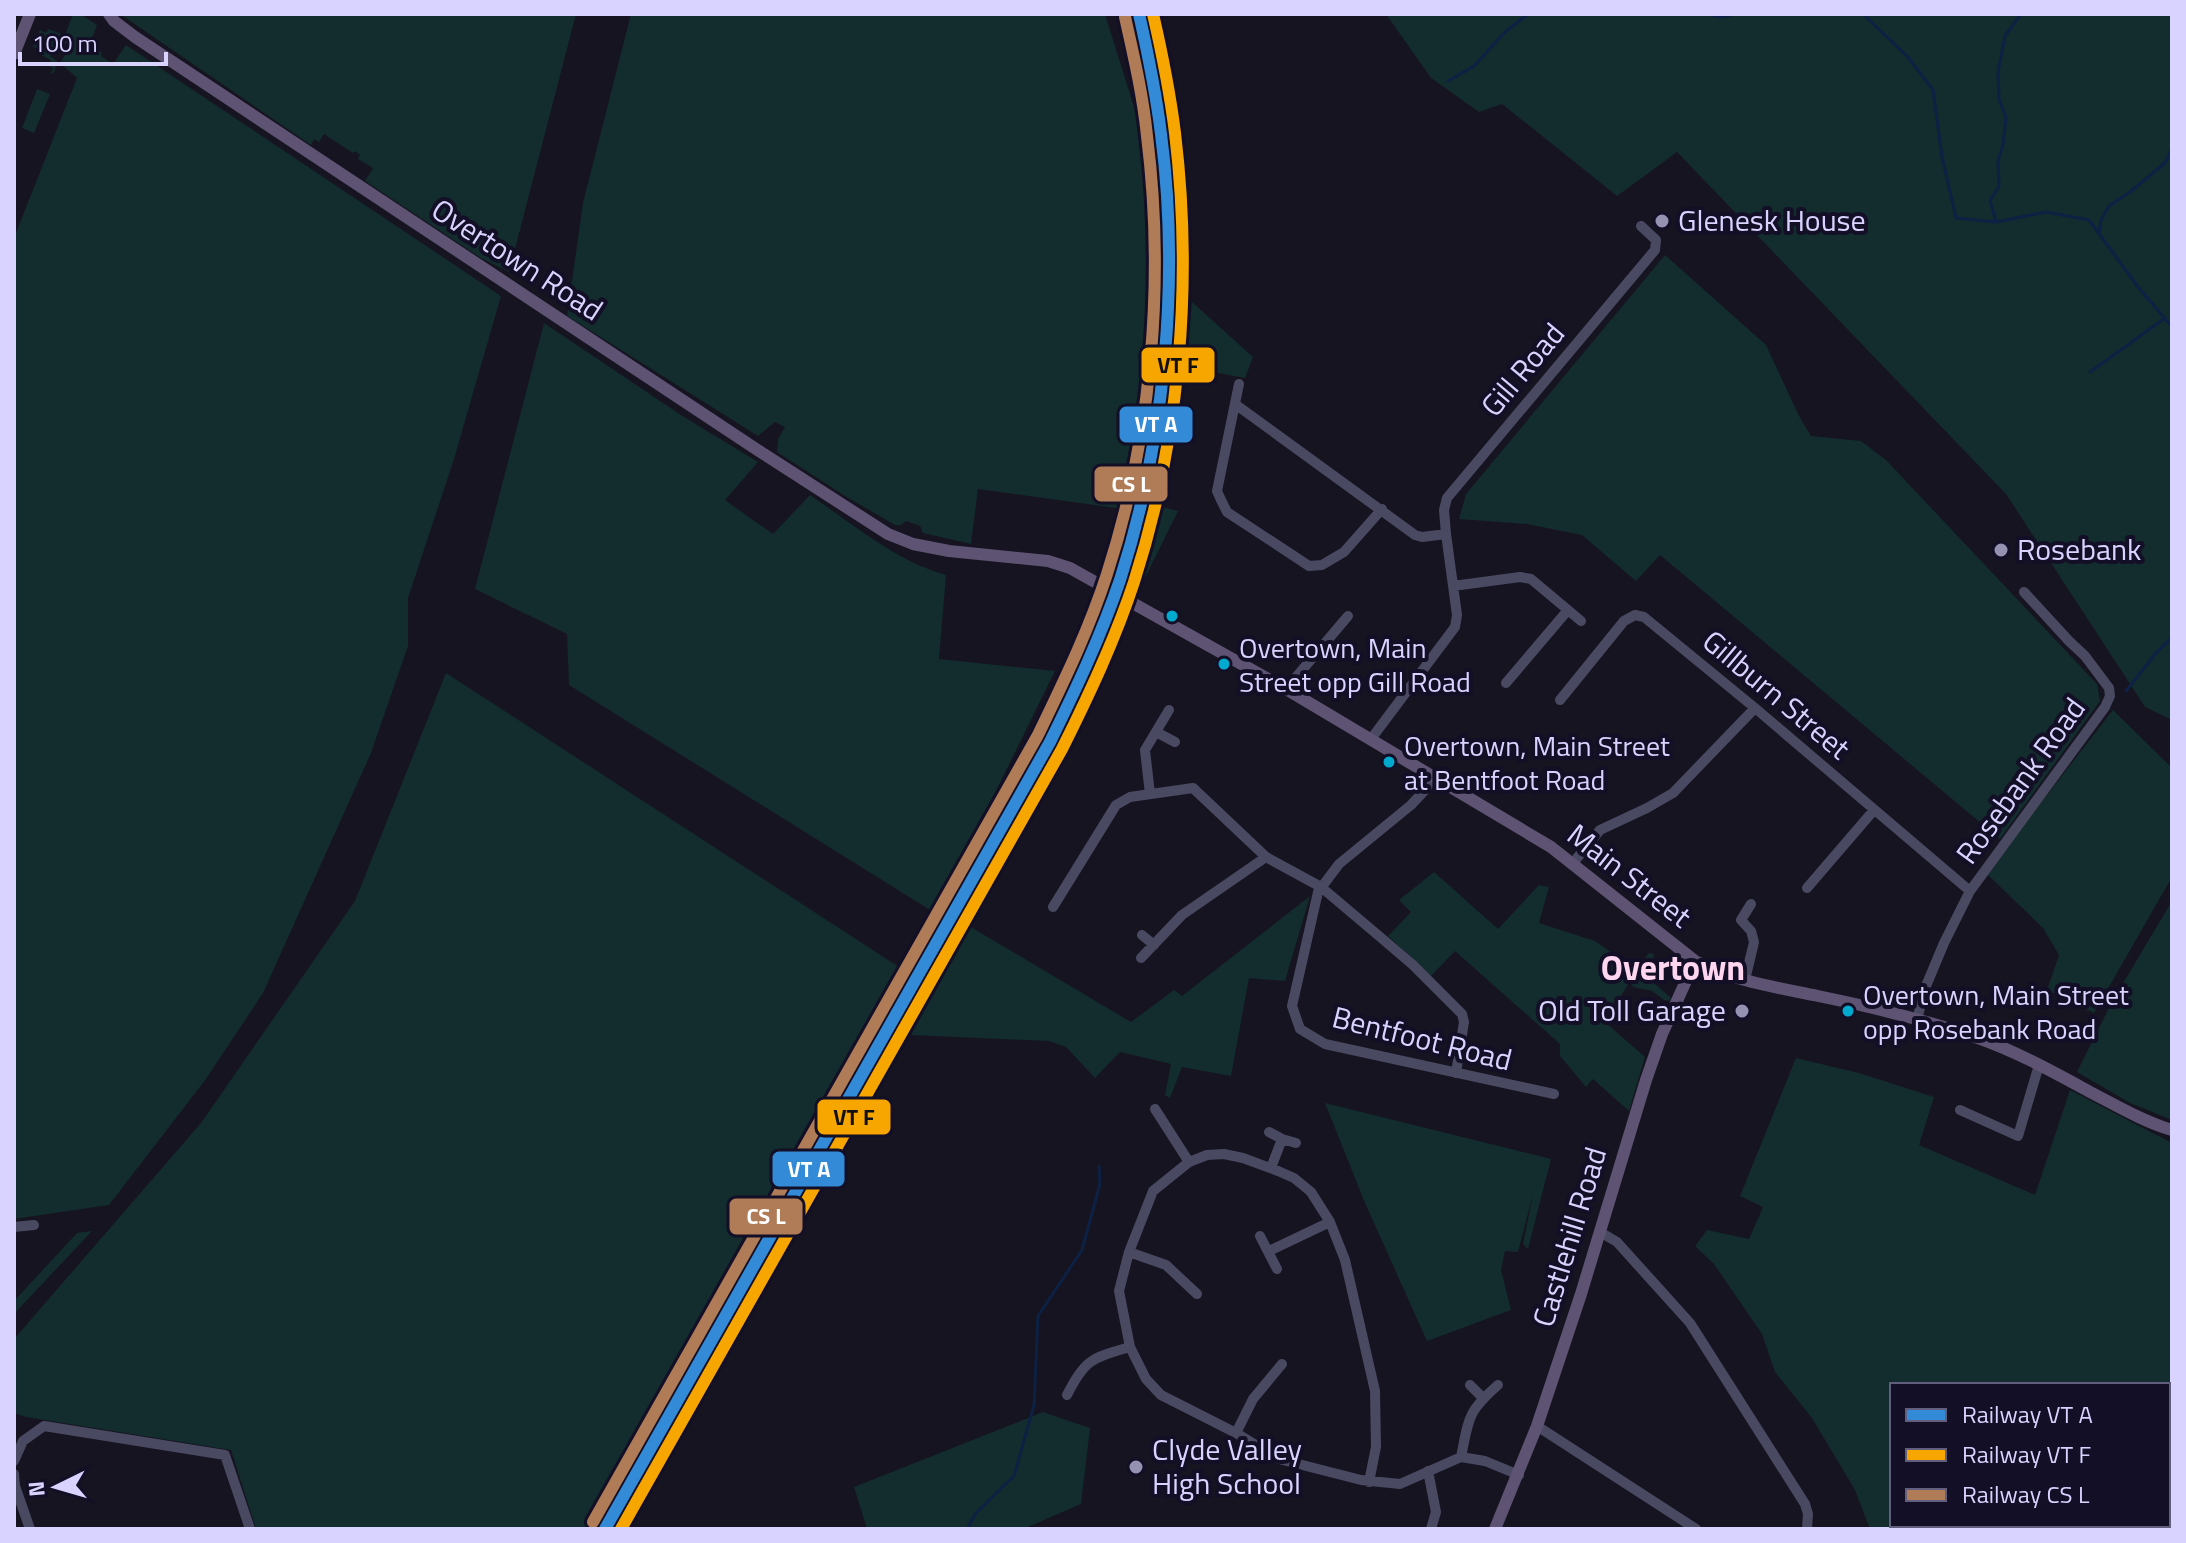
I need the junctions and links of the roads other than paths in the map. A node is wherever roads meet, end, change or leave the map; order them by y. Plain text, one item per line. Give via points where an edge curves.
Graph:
1 (30, 14) edge
2 (109, 14) edge
3 (14, 54) edge
4 (1641, 226) dead end
5 (1239, 384) dead end
6 (1235, 404) junction
7 (1382, 509) junction
8 (1446, 534) junction
9 (903, 541) joint
10 (1453, 586) junction
11 (2024, 592) dead end
12 (1568, 610) junction
13 (1348, 616) dead end
14 (1581, 621) dead end
15 (1506, 683) dead end
16 (1286, 689) junction
17 (1560, 700) dead end
18 (1755, 708) junction
19 (1169, 710) dead end
20 (1156, 732) junction
21 (1371, 739) junction
22 (1175, 742) dead end
23 (1434, 776) junction
24 (1150, 794) junction
25 (1874, 810) junction
26 (1266, 857) junction
27 (1573, 863) junction
28 (1321, 887) junction
29 (1807, 888) dead end
30 (1970, 891) junction
31 (1751, 904) dead end
32 (1053, 907) dead end
33 (1142, 935) dead end
34 (1154, 945) junction
35 (1141, 958) dead end
36 (1695, 961) junction
37 (1745, 980) junction
38 (1917, 1019) junction
39 (2039, 1065) junction
40 (1456, 1073) junction
41 (1554, 1094) dead end
42 (1155, 1109) dead end
43 (1960, 1110) dead end
44 (2172, 1130) edge
45 (1269, 1132) dead end
46 (1282, 1139) junction
47 (1296, 1143) dead end
48 (1189, 1162) junction
49 (1271, 1168) junction
50 (1330, 1222) junction
51 (34, 1225) dead end
52 (14, 1227) edge
53 (1600, 1232) junction
54 (1260, 1236) dead end
55 (1269, 1251) junction
56 (1129, 1252) junction
57 (1277, 1269) dead end
58 (1197, 1294) dead end
59 (1130, 1347) junction
60 (1069, 1361) dead end
61 (1282, 1364) dead end
62 (1080, 1371) junction
63 (1470, 1385) dead end
64 (1498, 1385) dead end
65 (1067, 1395) dead end
66 (1483, 1398) junction
67 (1537, 1426) junction
68 (1236, 1433) junction
69 (1461, 1457) junction
70 (14, 1461) edge
71 (1428, 1471) junction
72 (14, 1474) edge
73 (1519, 1475) junction
74 (1369, 1482) junction
75 (30, 1529) edge
76 (250, 1529) edge
77 (1431, 1529) edge
78 (1495, 1529) edge
79 (1696, 1529) edge
80 (1807, 1529) edge

1 - 3 main road
2 - 9 main road, Overtown Road via 135,37 502,281
4 - 8 street, Gill Road via 1656,240 1655,250 1447,498
5 - 6 street
6 - 7 street
6 - 7 street via 1217,491 1227,512 1309,566 1344,552
7 - 8 street via 1415,535
8 - 10 street
9 - 16 main road, Main Street via 1060,564
10 - 12 street via 1531,579
10 - 21 street via 1455,627
11 - 30 street, Rosebank Road via 2085,656 2110,696
12 - 14 street
12 - 15 street
13 - 16 street
16 - 21 main road, Main Street
17 - 18 street, Gillburn Street via 1624,621 1635,615
18 - 25 street, Gillburn Street
18 - 27 street via 1673,793 1600,830
19 - 20 street
20 - 22 street
20 - 24 street via 1145,750
21 - 23 main road, Main Street
23 - 27 main road, Main Street
23 - 28 street, Bentfoot Road via 1411,805 1339,864
24 - 26 street via 1193,788
24 - 32 street via 1116,805
25 - 29 street
25 - 30 street, Gillburn Street
26 - 28 street
26 - 34 street via 1182,915
27 - 36 main road, Main Street
28 - 40 street via 1462,1014
28 - 40 street, Bentfoot Road via 1292,1006 1300,1029 1325,1044
30 - 38 street, Rosebank Road via 1926,986
31 - 37 street via 1741,920 1754,942
33 - 34 street
34 - 35 street
36 - 37 main road, Main Street
36 - 53 main road, Castlehill Road via 1654,1057
37 - 38 main road, Main Street
38 - 39 main road, Main Street
39 - 43 street via 2018,1136
39 - 44 main road, Main Street
40 - 41 street, Bentfoot Road
42 - 48 street
45 - 46 street
46 - 47 street
46 - 49 street
48 - 49 street via 1224,1154
48 - 56 street via 1153,1191
49 - 50 street via 1311,1192
50 - 55 street
50 - 74 street via 1345,1260 1375,1391 1376,1447
51 - 52 street
53 - 67 main road, Castlehill Road
53 - 80 street via 1617,1242 1690,1323 1805,1504
54 - 55 street
55 - 57 street
56 - 58 street via 1166,1265
56 - 59 street via 1119,1291
59 - 62 street via 1097,1356
59 - 68 street via 1161,1395
60 - 62 street
61 - 68 street via 1253,1399
62 - 65 street
63 - 66 street
64 - 66 street
66 - 69 street via 1468,1421
67 - 73 main road, Castlehill Road
67 - 79 street
68 - 74 street via 1279,1459
69 - 71 street
69 - 73 street
70 - 76 street via 23,1441 44,1426 225,1455
71 - 74 street via 1400,1484
71 - 77 street via 1436,1512
72 - 75 street
73 - 78 main road, Castlehill Road

